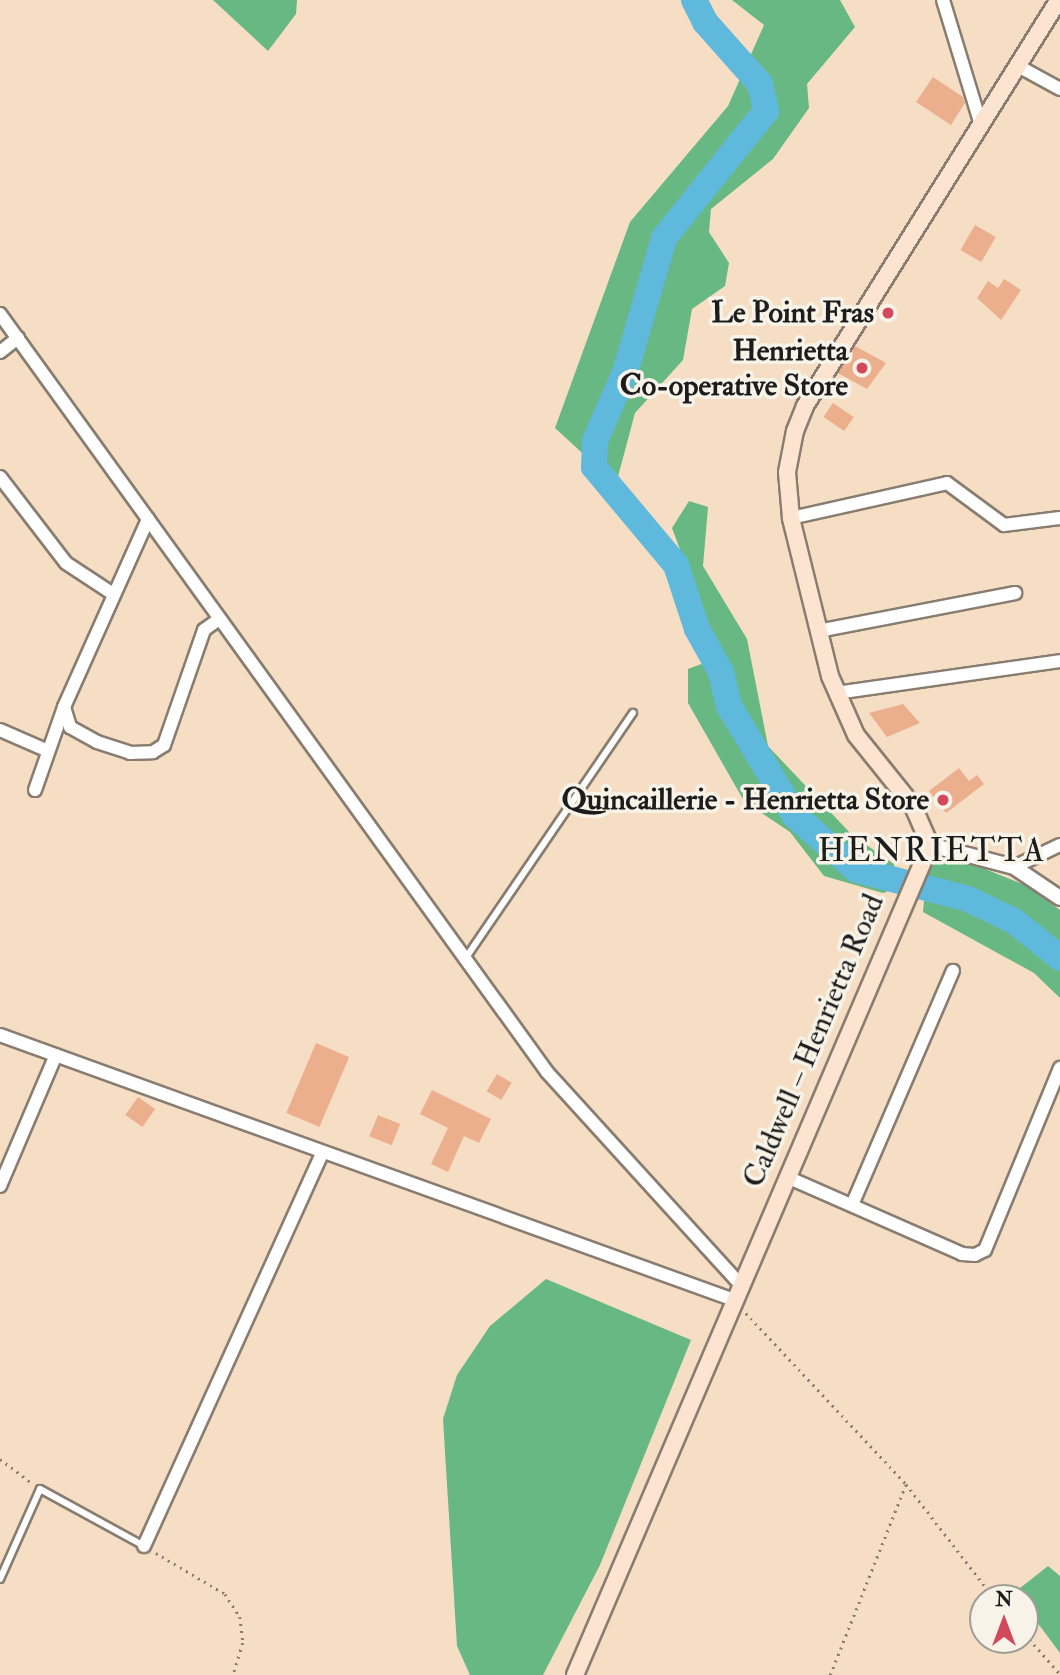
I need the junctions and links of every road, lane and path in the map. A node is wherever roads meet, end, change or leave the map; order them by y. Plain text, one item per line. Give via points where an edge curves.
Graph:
1 (943, 0) edge
2 (1059, 0) edge
3 (1018, 65) junction
4 (1060, 89) edge
5 (981, 125) junction
6 (0, 314) edge
7 (18, 338) junction
8 (0, 352) edge
9 (0, 477) edge
10 (791, 518) junction
11 (1060, 518) edge
12 (148, 519) junction
13 (1015, 593) dead end
14 (113, 594) junction
15 (218, 620) junction
16 (818, 631) junction
17 (1060, 661) edge
18 (836, 693) junction
19 (64, 707) junction
20 (633, 713) dead end
21 (0, 730) edge
22 (48, 751) junction
23 (35, 790) dead end
24 (1060, 845) edge
25 (925, 852) junction
26 (1014, 867) junction
27 (1060, 898) edge
28 (465, 959) junction
29 (953, 971) dead end
30 (0, 1035) edge
31 (55, 1055) junction
32 (1060, 1068) edge
33 (322, 1153) junction
34 (787, 1177) junction
35 (0, 1186) edge
36 (852, 1205) junction
37 (740, 1284) junction
38 (734, 1300) junction
39 (0, 1459) edge
40 (906, 1484) junction
41 (40, 1489) junction
42 (144, 1546) junction
43 (0, 1579) edge
44 (983, 1584) edge
45 (1039, 1650) edge
46 (1060, 1674) edge
47 (233, 1675) edge
48 (575, 1675) edge
49 (830, 1675) edge

1 - 5 street
2 - 3 main road
3 - 4 street
3 - 5 main road
5 - 10 main road via 805,406 787,472
6 - 7 street
7 - 8 street
7 - 12 street
9 - 14 street via 66,563
10 - 11 street via 947,483 1004,525
10 - 16 main road
12 - 14 street
12 - 15 street
13 - 16 street
14 - 19 street
15 - 19 street via 204,630 164,745 152,752 130,753 97,742 70,727
15 - 28 street
16 - 18 main road
17 - 18 street
18 - 25 main road via 856,735 913,806
19 - 22 street
20 - 28 lane
21 - 22 street
22 - 23 street
24 - 26 street
25 - 26 street
25 - 34 main road, Caldwell – Henrietta Road
26 - 27 street
28 - 37 street via 547,1072
29 - 36 street
30 - 31 street
31 - 33 street
31 - 35 street
32 - 36 street via 985,1250 962,1254
33 - 38 street
33 - 42 street
34 - 36 street
34 - 37 main road, Caldwell – Henrietta Road
37 - 38 main road, Caldwell – Henrietta Road
38 - 40 path
38 - 48 main road, Caldwell – Henrietta Road
39 - 41 path
40 - 44 path
40 - 49 path
41 - 42 lane
41 - 43 lane
42 - 47 path via 225,1594 240,1617 243,1643
45 - 46 path

